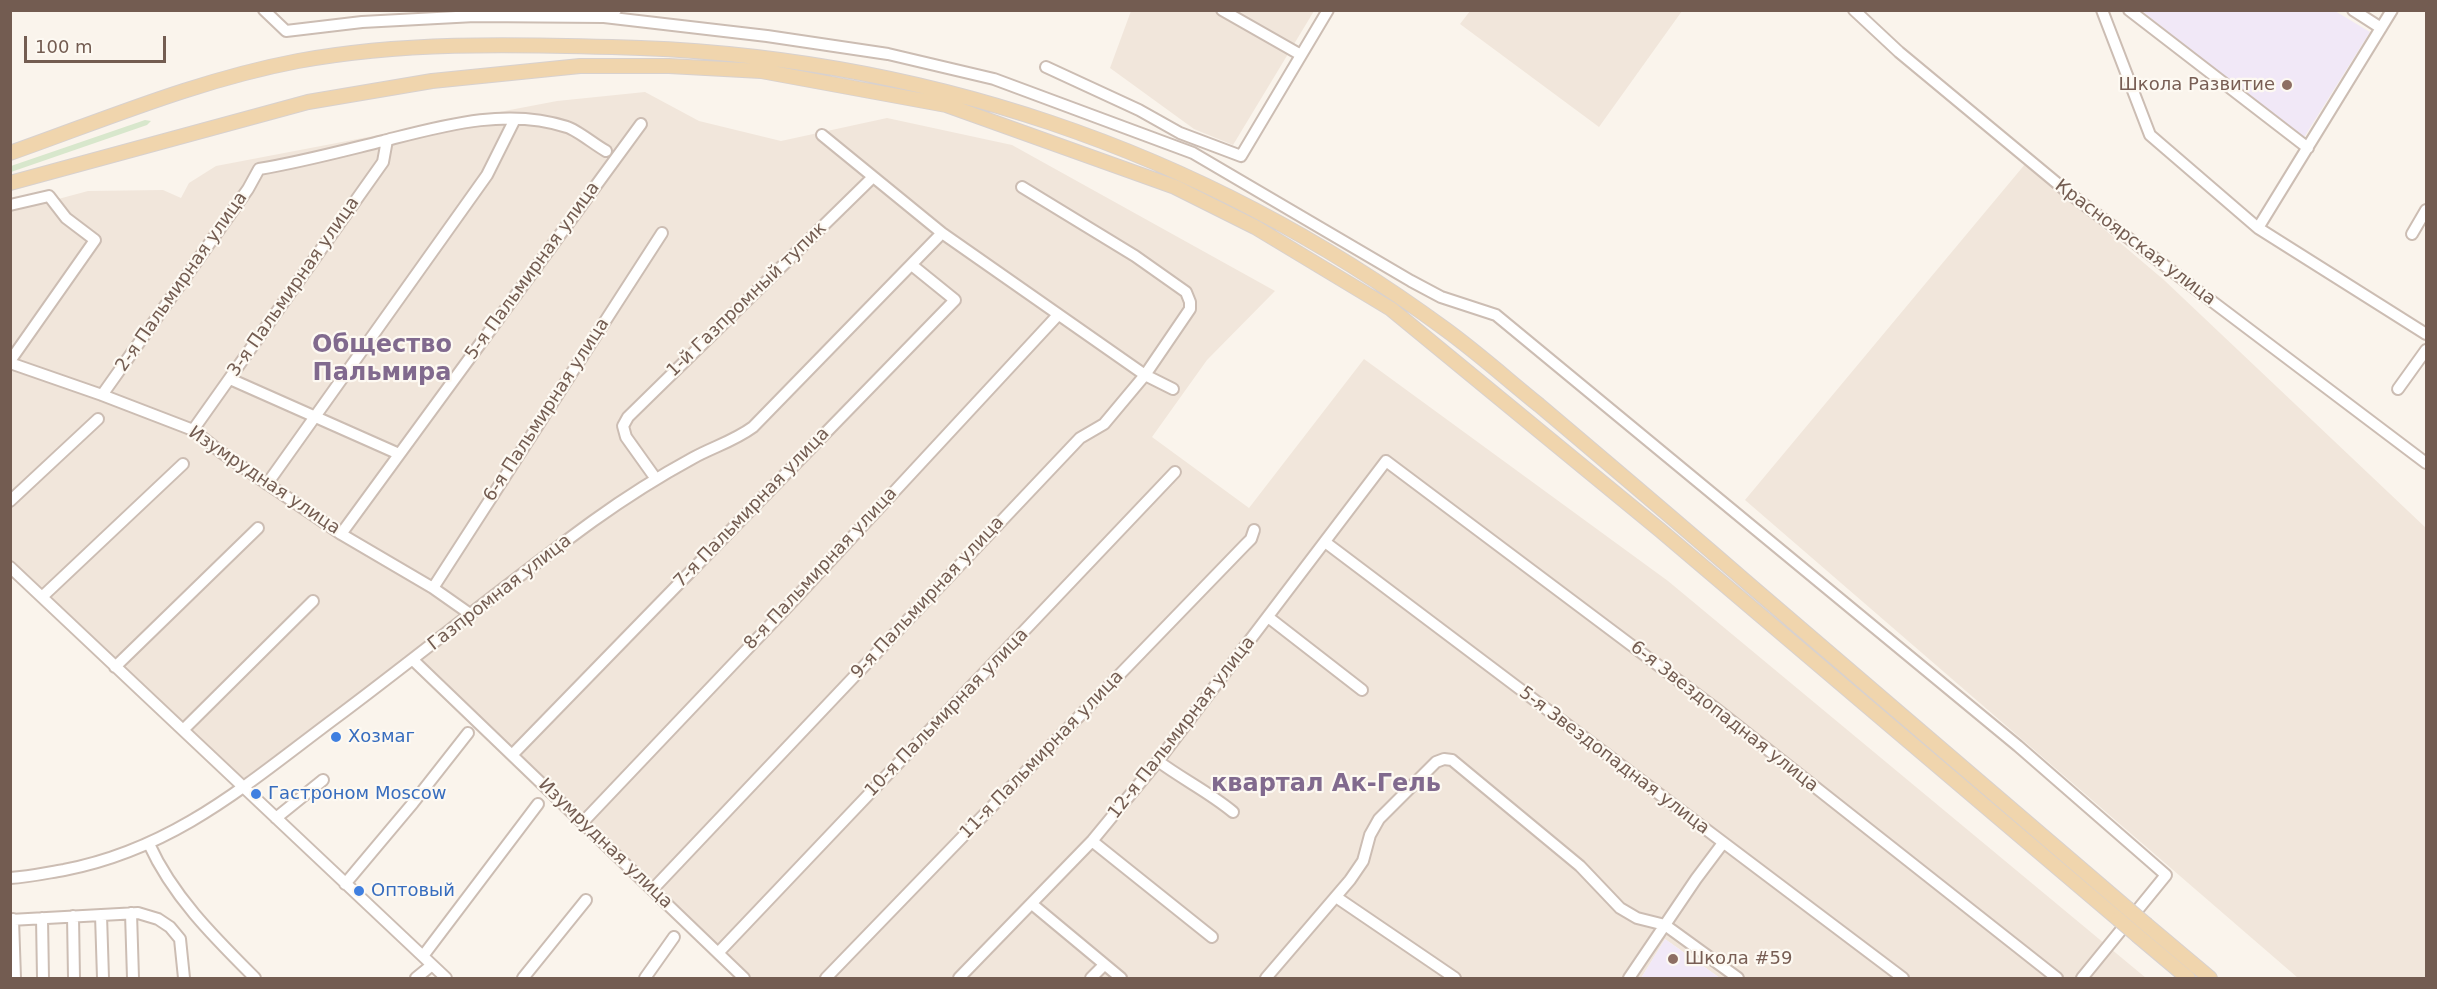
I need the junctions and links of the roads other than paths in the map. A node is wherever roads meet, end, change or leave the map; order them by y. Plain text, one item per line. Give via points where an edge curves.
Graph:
1 (264, 10) edge
2 (616, 10) edge
3 (1222, 10) edge
4 (1328, 10) edge
5 (1854, 10) edge
6 (2102, 10) edge
7 (2129, 10) edge
8 (2353, 10) edge
9 (2392, 10) edge
10 (604, 17) junction
11 (2381, 28) junction
12 (1301, 55) junction
13 (1046, 67) dead end
14 (515, 119) junction
15 (641, 124) dead end
16 (822, 135) dead end
17 (387, 140) junction
18 (2308, 148) junction
19 (606, 151) dead end
20 (10, 153) edge
21 (873, 177) junction
22 (10, 183) edge
23 (1022, 187) dead end
24 (10, 206) edge
25 (2427, 210) edge
26 (2258, 228) junction
27 (662, 233) dead end
28 (942, 233) junction
29 (2412, 234) dead end
30 (913, 266) junction
31 (1058, 315) junction
32 (2427, 334) edge
33 (2427, 350) edge
34 (10, 362) edge
35 (1145, 375) junction
36 (230, 379) junction
37 (1173, 389) dead end
38 (2398, 389) dead end
39 (102, 394) junction
40 (315, 416) junction
41 (98, 419) dead end
42 (193, 430) junction
43 (399, 454) junction
44 (1386, 461) joint
45 (2427, 463) edge
46 (183, 464) dead end
47 (1175, 472) dead end
48 (656, 478) junction
49 (267, 483) junction
50 (10, 501) edge
51 (258, 528) dead end
52 (1254, 530) dead end
53 (341, 534) junction
54 (1325, 542) junction
55 (10, 567) edge
56 (433, 588) junction
57 (43, 596) junction
58 (313, 601) dead end
59 (470, 614) junction
60 (1268, 617) junction
61 (413, 660) junction
62 (115, 667) junction
63 (1362, 690) dead end
64 (183, 730) junction
65 (468, 733) dead end
66 (512, 755) junction
67 (1158, 761) junction
68 (322, 780) dead end
69 (242, 788) junction
70 (538, 804) dead end
71 (1233, 812) dead end
72 (276, 818) junction
73 (583, 822) junction
74 (1092, 841) junction
75 (1723, 843) junction
76 (149, 844) junction
77 (10, 878) edge
78 (345, 884) junction
79 (653, 888) junction
80 (1336, 897) junction
81 (586, 900) dead end
82 (1032, 904) junction
83 (131, 913) junction
84 (2123, 913) junction
85 (101, 915) junction
86 (73, 916) junction
87 (42, 918) junction
88 (12, 919) edge
89 (1665, 925) junction
90 (2143, 931) junction
91 (674, 937) dead end
92 (1212, 937) dead end
93 (718, 953) junction
94 (423, 956) junction
95 (432, 965) junction
96 (1104, 965) junction
97 (15, 978) edge
98 (43, 978) edge
99 (74, 978) edge
100 (103, 978) edge
101 (133, 978) edge
102 (184, 978) edge
103 (255, 978) edge
104 (416, 978) edge
105 (446, 978) edge
106 (523, 978) edge
107 (645, 978) edge
108 (744, 978) edge
109 (826, 978) edge
110 (959, 978) edge
111 (1091, 978) edge
112 (1121, 978) edge
113 (1266, 978) edge
114 (1455, 978) edge
115 (1629, 978) edge
116 (1738, 978) edge
117 (1903, 978) edge
118 (2057, 978) edge
119 (2082, 978) edge
120 (2188, 978) edge
121 (2210, 978) edge

1 - 10 street via 286,31 475,16
2 - 10 street
3 - 12 street
4 - 12 street
5 - 45 street, Красноярская улица via 2070,194
6 - 26 street via 2150,135
7 - 18 street
8 - 11 street
9 - 11 street
10 - 119 street via 888,54 994,79 1193,153 1411,281 1442,297 1496,315 2018,746 2166,875
11 - 18 street
12 - 13 street via 1241,156 1180,133
14 - 17 street via 450,124
14 - 19 street via 571,128
14 - 40 street via 487,174
15 - 43 street, 5-я Пальмирная улица
16 - 21 street
17 - 36 street, 3-я Пальмирная улица via 383,162
17 - 39 street, 2-я Пальмирная улица via 259,169
18 - 26 street
20 - 84 main road via 171,94 254,70 385,50 491,46 668,48 766,57 943,90 1063,126 1162,165 1262,214 1349,264 1449,332 1578,438
21 - 28 street
21 - 48 street, 1-й Газпромный тупик via 628,417 623,426 626,438
22 - 84 main road via 308,102 432,81 580,66 761,71 945,105 1175,187 1255,227 1391,309
23 - 35 street, 9-я Пальмирная улица via 1186,292 1190,309
24 - 34 street via 49,196 66,218 95,240
25 - 29 street
26 - 32 street
27 - 56 street, 6-я Пальмирная улица
28 - 30 street, Газпромная улица
28 - 31 street
30 - 48 street, Газпромная улица via 753,427
30 - 66 street, 7-я Пальмирная улица via 955,300
31 - 35 street
31 - 73 street, 8-я Пальмирная улица
33 - 38 street
34 - 39 street, Изумрудная улица
35 - 37 street
35 - 79 street, 9-я Пальмирная улица via 1104,424 1080,438
36 - 40 street
36 - 42 street, 3-я Пальмирная улица
39 - 42 street, Изумрудная улица
40 - 43 street
40 - 49 street
41 - 50 street
42 - 49 street, Изумрудная улица
43 - 53 street, 5-я Пальмирная улица
44 - 54 street, 12-я Пальмирная улица
44 - 118 street, 6-я Звездопадная улица via 1715,708
46 - 57 street
47 - 93 street, 10-я Пальмирная улица
48 - 59 street, Газпромная улица
49 - 53 street, Изумрудная улица
51 - 62 street
52 - 109 street, 11-я Пальмирная улица via 1245,545
53 - 56 street, Изумрудная улица
54 - 60 street, 12-я Пальмирная улица
54 - 75 street, 5-я Звездопадная улица
55 - 57 street
56 - 59 street, Изумрудная улица
57 - 62 street
58 - 64 street
59 - 61 street, Газпромная улица
60 - 63 street
60 - 67 street, 12-я Пальмирная улица
61 - 66 street, Изумрудная улица
61 - 69 street, Газпромная улица
62 - 64 street
64 - 69 street
65 - 78 street
66 - 73 street, Изумрудная улица
67 - 71 street via 1212,794
67 - 74 street, 12-я Пальмирная улица
68 - 72 street
69 - 72 street
69 - 76 street, Газпромная улица via 210,811
70 - 94 street
72 - 78 street
73 - 79 street, Изумрудная улица
74 - 82 street, 12-я Пальмирная улица
74 - 92 street
75 - 89 street
75 - 117 street, 5-я Звездопадная улица
76 - 77 street, Газпромная улица via 84,866
76 - 103 street via 167,879 189,907
78 - 94 street
79 - 93 street, Изумрудная улица
80 - 89 street via 1363,861 1378,819 1436,762 1444,759 1452,760 1580,866 1620,908 1637,918
80 - 113 street
80 - 114 street
81 - 106 street
82 - 96 street
82 - 110 street, 12-я Пальмирная улица
83 - 85 street
83 - 101 street
83 - 102 street via 158,919 180,939
84 - 90 main road, bridge
85 - 86 street
85 - 100 street
86 - 87 street
86 - 99 street
87 - 88 street
87 - 98 street
88 - 97 street
89 - 115 street
89 - 116 street
90 - 120 main road
90 - 121 main road
91 - 107 street
93 - 108 street, Изумрудная улица
94 - 95 street
95 - 104 street
95 - 105 street
96 - 111 street
96 - 112 street

